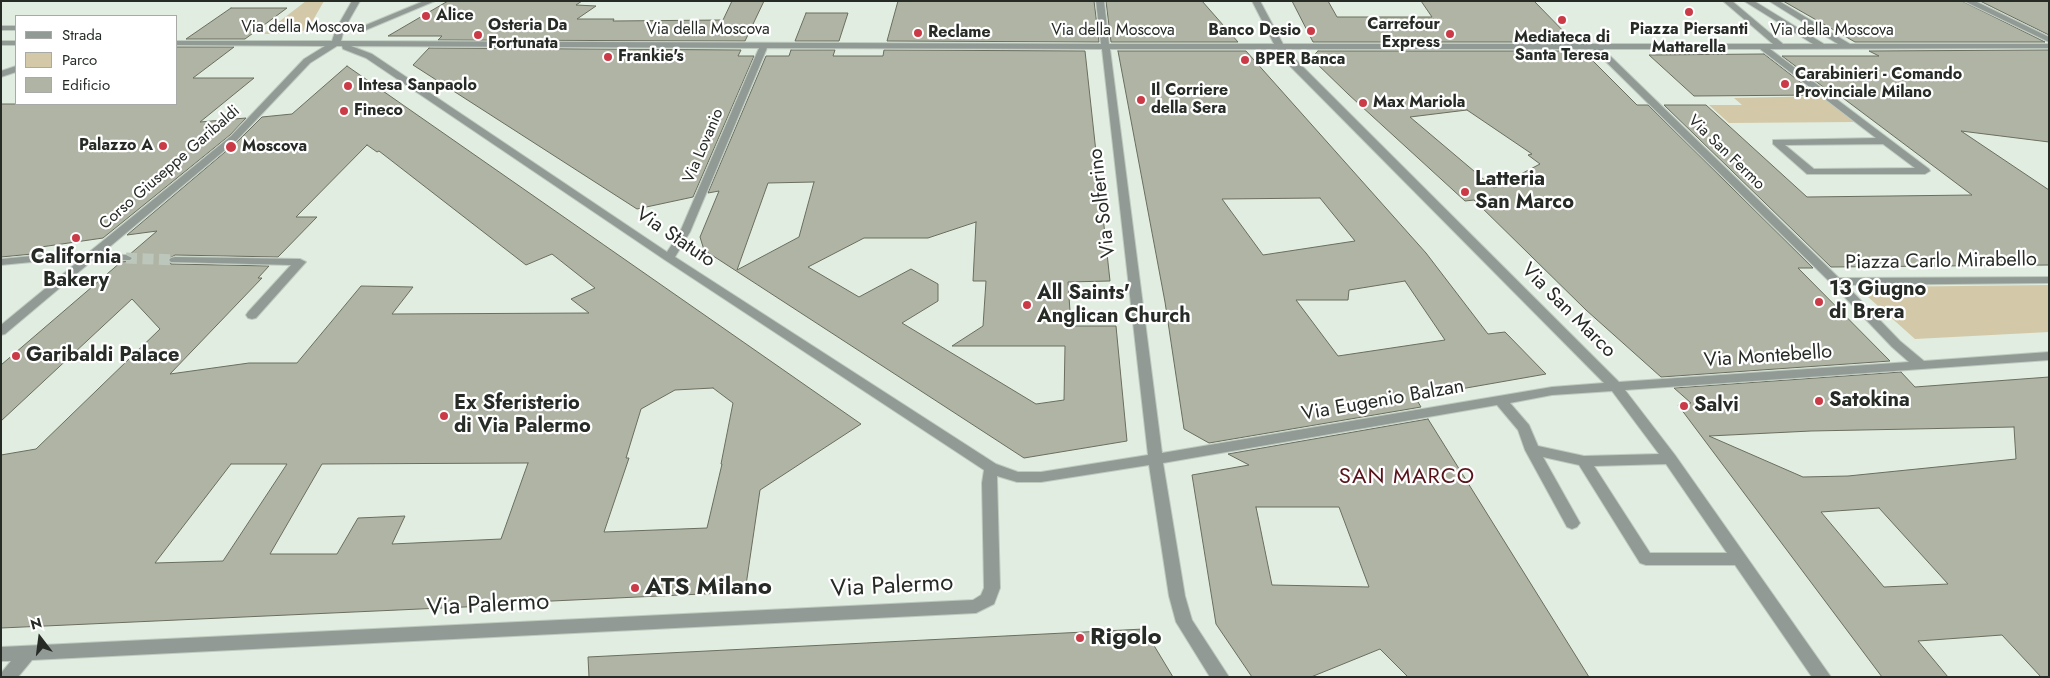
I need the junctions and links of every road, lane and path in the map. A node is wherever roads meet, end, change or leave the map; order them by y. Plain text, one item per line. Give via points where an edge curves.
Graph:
1 (356, 1) edge
2 (431, 1) edge
3 (1100, 1) edge
4 (1256, 1) edge
5 (1727, 1) edge
6 (1748, 1) edge
7 (1773, 1) edge
8 (1968, 1) edge
9 (1, 28) edge
10 (15, 28) edge
11 (358, 30) dead end
12 (2049, 40) edge
13 (1, 43) edge
14 (15, 43) edge
15 (178, 43) edge
16 (336, 43) junction
17 (764, 45) junction
18 (1106, 46) junction
19 (1278, 46) junction
20 (1594, 46) junction
21 (1760, 46) junction
22 (1781, 46) junction
23 (1823, 46) junction
24 (1849, 46) junction
25 (2049, 46) edge
26 (15, 69) edge
27 (1, 74) edge
28 (1885, 141) junction
29 (91, 257) junction
30 (126, 258) tunnel mouth
31 (669, 258) junction
32 (175, 260) tunnel mouth
33 (1, 262) edge
34 (2049, 280) edge
35 (1836, 282) junction
36 (252, 315) dead end
37 (1, 331) edge
38 (2049, 356) edge
39 (1922, 366) junction
40 (1616, 387) junction
41 (1500, 401) junction
42 (1532, 450) junction
43 (1156, 459) junction
44 (1670, 459) junction
45 (1584, 462) junction
46 (991, 468) junction
47 (1572, 523) dead end
48 (1739, 559) junction
49 (27, 653) junction
50 (1, 654) edge
51 (8, 677) edge
52 (1220, 677) edge
53 (1822, 677) edge

1 - 16 street
2 - 11 street
3 - 18 street, Via Solferino
4 - 19 street, Via San Marco
5 - 22 street
6 - 23 street
7 - 24 street
8 - 12 street
9 - 10 street
13 - 14 street
15 - 16 street, Via della Moscova
16 - 17 street, Via della Moscova
16 - 29 street, Corso Giuseppe Garibaldi via 307,61 234,138
16 - 31 street, Via Statuto via 369,56
17 - 18 street, Via della Moscova
17 - 31 street, Via Lovanio via 685,232
18 - 19 street, Via della Moscova
18 - 43 street, Via Solferino
19 - 20 street, Via della Moscova
19 - 40 street, Via San Marco
20 - 21 street, Via della Moscova
20 - 35 street, Via San Fermo
21 - 22 street, Via della Moscova
21 - 28 street
22 - 23 street, Via della Moscova
23 - 24 street, Via della Moscova
24 - 25 street, Via della Moscova
26 - 27 street
28 - 28 street via 1925,171 1811,172 1776,142
29 - 30 street, Corso Giuseppe Garibaldi
29 - 33 street via 63,256
29 - 37 street, Corso Giuseppe Garibaldi
31 - 46 street, Via Statuto
32 - 36 street via 300,262
34 - 35 street, Piazza Carlo Mirabello
35 - 39 street, Piazza Carlo Mirabello
38 - 39 street
39 - 40 street, Via Montebello
40 - 41 street, Via Eugenio Balzan via 1552,391
40 - 44 street, Via San Marco
41 - 42 street via 1524,428
41 - 43 street, Via Eugenio Balzan
42 - 45 street
42 - 47 street
43 - 46 street, Via Statuto via 1041,477 1017,477
43 - 52 street, Via Solferino via 1184,622
44 - 45 street
44 - 48 street, Via San Marco
45 - 48 street via 1646,559
46 - 49 street, Via Palermo via 992,588 988,599 976,606
48 - 53 street, Via San Marco
49 - 50 street, Via Palermo
49 - 51 street

